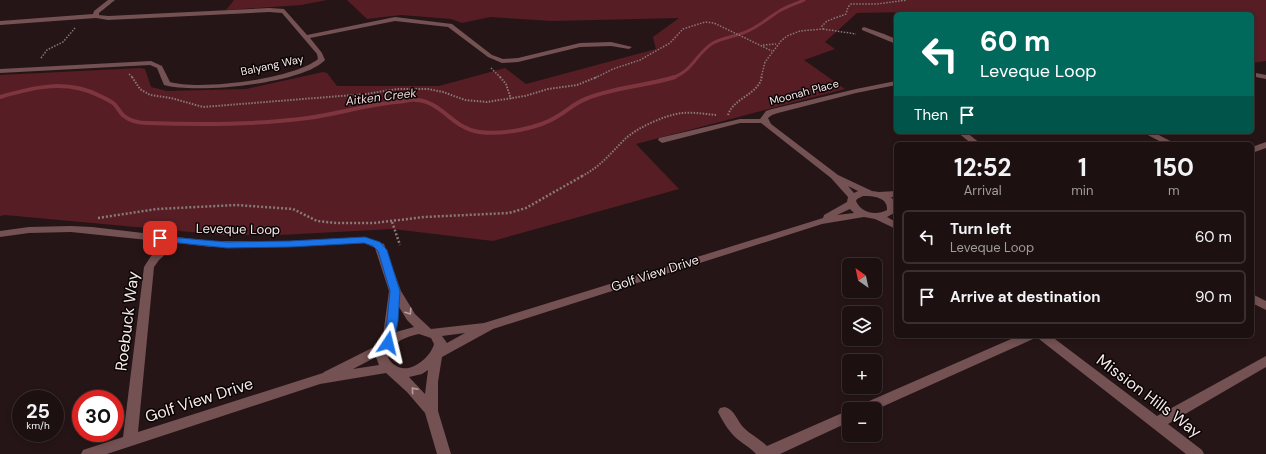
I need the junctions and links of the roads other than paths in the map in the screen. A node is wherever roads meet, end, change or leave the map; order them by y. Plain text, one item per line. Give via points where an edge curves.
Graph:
1 (112, 0) edge
2 (95, 15) junction
3 (0, 23) edge
4 (863, 32) road end
5 (306, 37) junction
6 (894, 41) edge
7 (629, 47) dead end
8 (4, 70) edge
9 (0, 76) edge
10 (894, 84) edge
11 (764, 121) junction
12 (963, 134) edge
13 (1150, 134) edge
14 (662, 140) dead end
15 (974, 142) edge
16 (1168, 142) edge
17 (1266, 145) edge
18 (1254, 149) edge
19 (834, 176) junction
20 (869, 193) junction
21 (894, 194) edge
22 (879, 195) junction
23 (852, 201) junction
24 (894, 210) edge
25 (865, 214) junction
26 (877, 216) junction
27 (820, 221) junction
28 (894, 225) edge
29 (0, 234) edge
30 (175, 240) junction
31 (395, 291) junction
32 (1254, 299) edge
33 (1266, 306) edge
34 (489, 326) junction
35 (428, 332) junction
36 (1025, 338) edge
37 (1046, 338) edge
38 (386, 345) junction
39 (437, 356) junction
40 (1266, 361) edge
41 (391, 370) junction
42 (320, 379) junction
43 (881, 402) edge
44 (431, 411) junction
45 (725, 412) dead end
46 (842, 419) edge
47 (1157, 423) junction
48 (130, 440) junction
49 (88, 454) edge
50 (444, 454) edge
51 (765, 454) edge
52 (1197, 454) edge

1 - 2 street
2 - 3 street, Balyang Way
2 - 5 street, Balyang Way via 108,18 276,10 286,12
4 - 6 street via 882,35
5 - 7 street via 400,19 450,25 490,56 502,61 518,60 580,45 611,44
5 - 8 street, Balyang Way via 322,57 320,63 303,70 246,83 170,84 165,80 158,65 151,63
8 - 9 street, Balyang Way
10 - 11 street, Moonah Place via 775,111 765,116
11 - 14 street via 748,120
11 - 19 street, Moonah Place
12 - 15 street
13 - 16 street
17 - 18 street
19 - 20 street, Moonah Place
19 - 23 street, Moonah Place
20 - 22 street
20 - 23 street, Golf View Drive via 857,195
21 - 22 street
22 - 24 street via 888,200
23 - 25 street, Moonah Place via 859,211
23 - 27 street, Golf View Drive
24 - 26 street
25 - 26 street
25 - 27 street, Golf View Drive
26 - 28 street
27 - 34 street, Golf View Drive
29 - 30 street, Leveque Loop via 70,229
30 - 31 street, Leveque Loop via 247,245 365,240 376,244 382,250
30 - 48 street, Roebuck Way via 155,258 148,271
31 -> 35 street, Leveque Loop via 411,317
31 - 38 street, Leveque Loop
32 - 33 street
34 - 35 street, Golf View Drive
34 - 39 street, Golf View Drive
35 - 38 street via 406,332
35 - 39 street via 436,336 440,344
36 - 43 street
37 - 47 street, Mission Hills Way
38 - 41 street via 382,359
38 - 42 street, Golf View Drive
39 - 41 street via 417,371 401,373
39 - 44 street via 432,382
40 - 47 street
41 - 42 street, Golf View Drive
44 -> 41 street via 412,388
42 - 48 street, Golf View Drive
44 - 50 street
45 - 51 street via 739,432
46 - 51 street
47 - 52 street, Mission Hills Way
48 - 49 street, Golf View Drive

